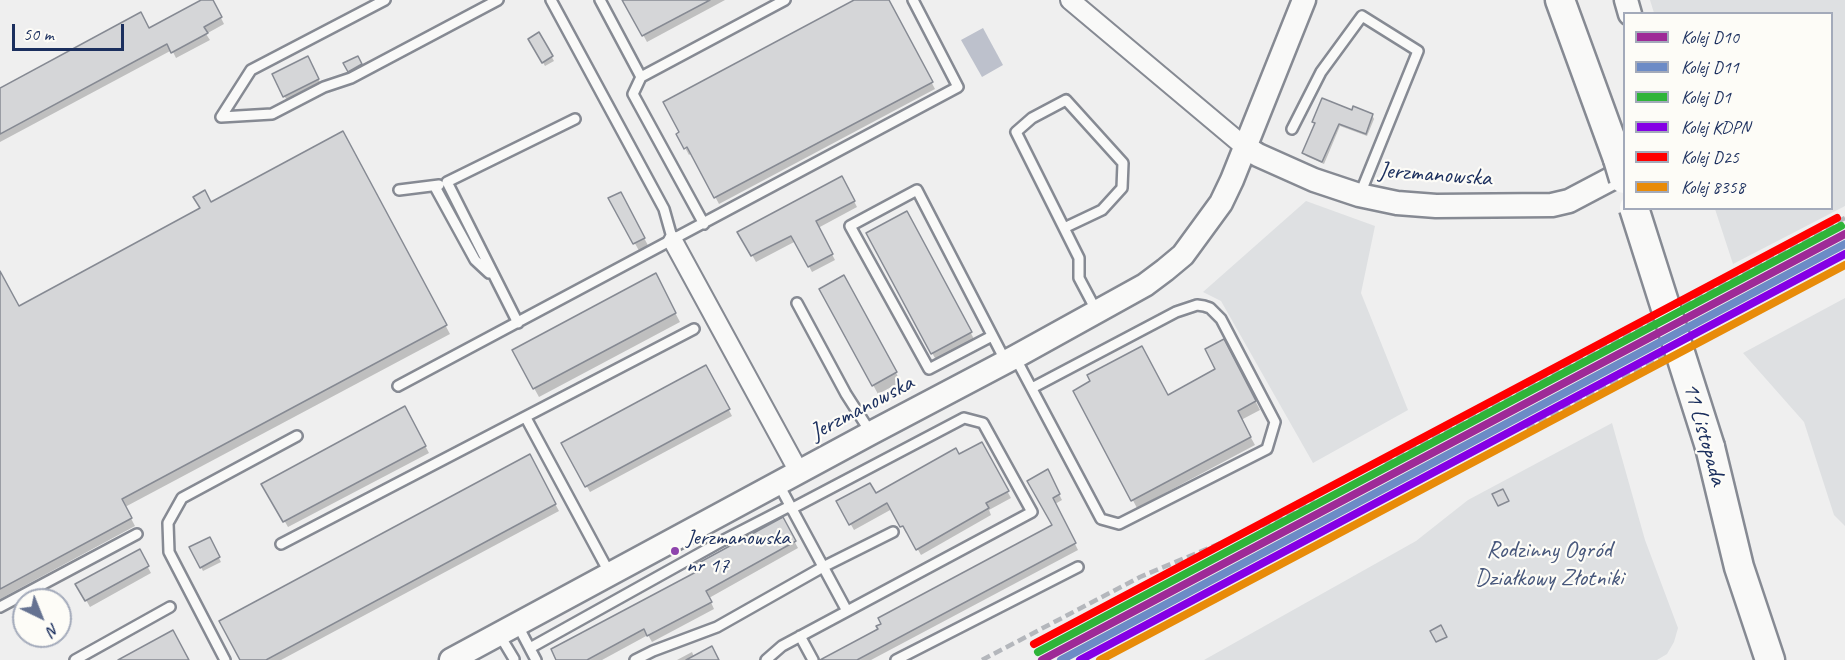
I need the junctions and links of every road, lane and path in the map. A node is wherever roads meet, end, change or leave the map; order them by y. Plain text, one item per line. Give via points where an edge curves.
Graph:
1 (385, 0) edge
2 (498, 0) edge
3 (551, 0) edge
4 (600, 0) edge
5 (785, 0) edge
6 (913, 0) edge
7 (1070, 0) edge
8 (1304, 0) edge
9 (1560, 0) edge
10 (641, 76) junction
11 (575, 119) dead end
12 (1292, 129) dead end
13 (1245, 147) junction
14 (1623, 173) edge
15 (1623, 176) edge
16 (447, 183) junction
17 (435, 187) junction
18 (399, 190) dead end
19 (1359, 195) junction
20 (1635, 210) edge
21 (704, 224) junction
22 (1064, 228) junction
23 (673, 241) junction
24 (496, 280) junction
25 (797, 303) dead end
26 (1097, 312) junction
27 (518, 323) junction
28 (694, 329) dead end
29 (992, 336) junction
30 (1010, 359) junction
31 (398, 386) dead end
32 (1032, 388) junction
33 (526, 418) junction
34 (871, 433) junction
35 (297, 436) dead end
36 (799, 472) junction
37 (778, 483) junction
38 (791, 507) junction
39 (893, 532) dead end
40 (137, 534) dead end
41 (281, 544) dead end
42 (823, 567) junction
43 (1078, 567) dead end
44 (610, 574) junction
45 (0, 607) edge
46 (170, 607) dead end
47 (847, 611) junction
48 (508, 629) junction
49 (800, 636) junction
50 (530, 648) junction
51 (75, 660) edge
52 (225, 660) edge
53 (451, 660) edge
54 (514, 660) edge
55 (536, 660) edge
56 (635, 660) edge
57 (766, 660) edge
58 (813, 660) edge
59 (896, 660) edge
60 (1770, 660) edge

1 - 2 lane via 251,70 221,117 272,114 324,87 351,78
3 - 23 lane via 664,209
4 - 10 lane
5 - 10 lane
6 - 21 lane via 958,87
7 - 13 street
8 - 13 street, Jerzmanowska
9 - 15 main road, bridge
10 - 21 lane via 633,93
11 - 16 lane
12 - 19 lane via 1321,72 1362,16 1418,51
13 - 19 street, Jerzmanowska via 1314,180
13 - 26 street, Jerzmanowska via 1221,203 1183,255 1145,285
14 - 19 street, Jerzmanowska via 1569,201 1552,205 1436,206
16 - 17 lane
16 - 24 lane
17 - 18 lane
17 - 24 lane via 475,260
20 - 60 main road, 11 Listopada, bridge via 1710,447 1739,567
21 - 23 lane
22 - 22 lane via 1016,132 1032,118 1066,100 1123,163 1122,188 1102,210
22 - 26 lane via 1079,258 1079,278
23 - 27 lane
23 - 36 street
24 - 27 lane
25 - 34 lane
26 - 30 street, Jerzmanowska
27 - 31 lane
28 - 33 lane
29 - 29 lane via 917,190 850,226 929,369
29 - 30 lane
30 - 32 lane
30 - 34 street, Jerzmanowska
32 - 32 lane via 1101,519 1119,524 1267,449 1275,422 1221,319 1210,308 1197,305 1176,312
33 - 41 lane
33 - 44 lane
34 - 36 street, Jerzmanowska
35 - 52 lane via 182,498 168,523 169,552
36 - 37 street, Jerzmanowska
37 - 38 lane
37 - 44 street, Jerzmanowska
38 - 42 lane
38 - 47 lane via 964,418 983,423 1032,512
38 - 50 lane
39 - 42 lane
40 - 45 lane
42 - 47 lane
42 - 56 lane via 717,627
43 - 59 lane
44 - 48 street, Jerzmanowska
46 - 51 lane
47 - 49 lane
48 - 50 lane
48 - 53 street, Jerzmanowska
48 - 54 lane
49 - 57 lane
49 - 58 lane
50 - 55 lane

